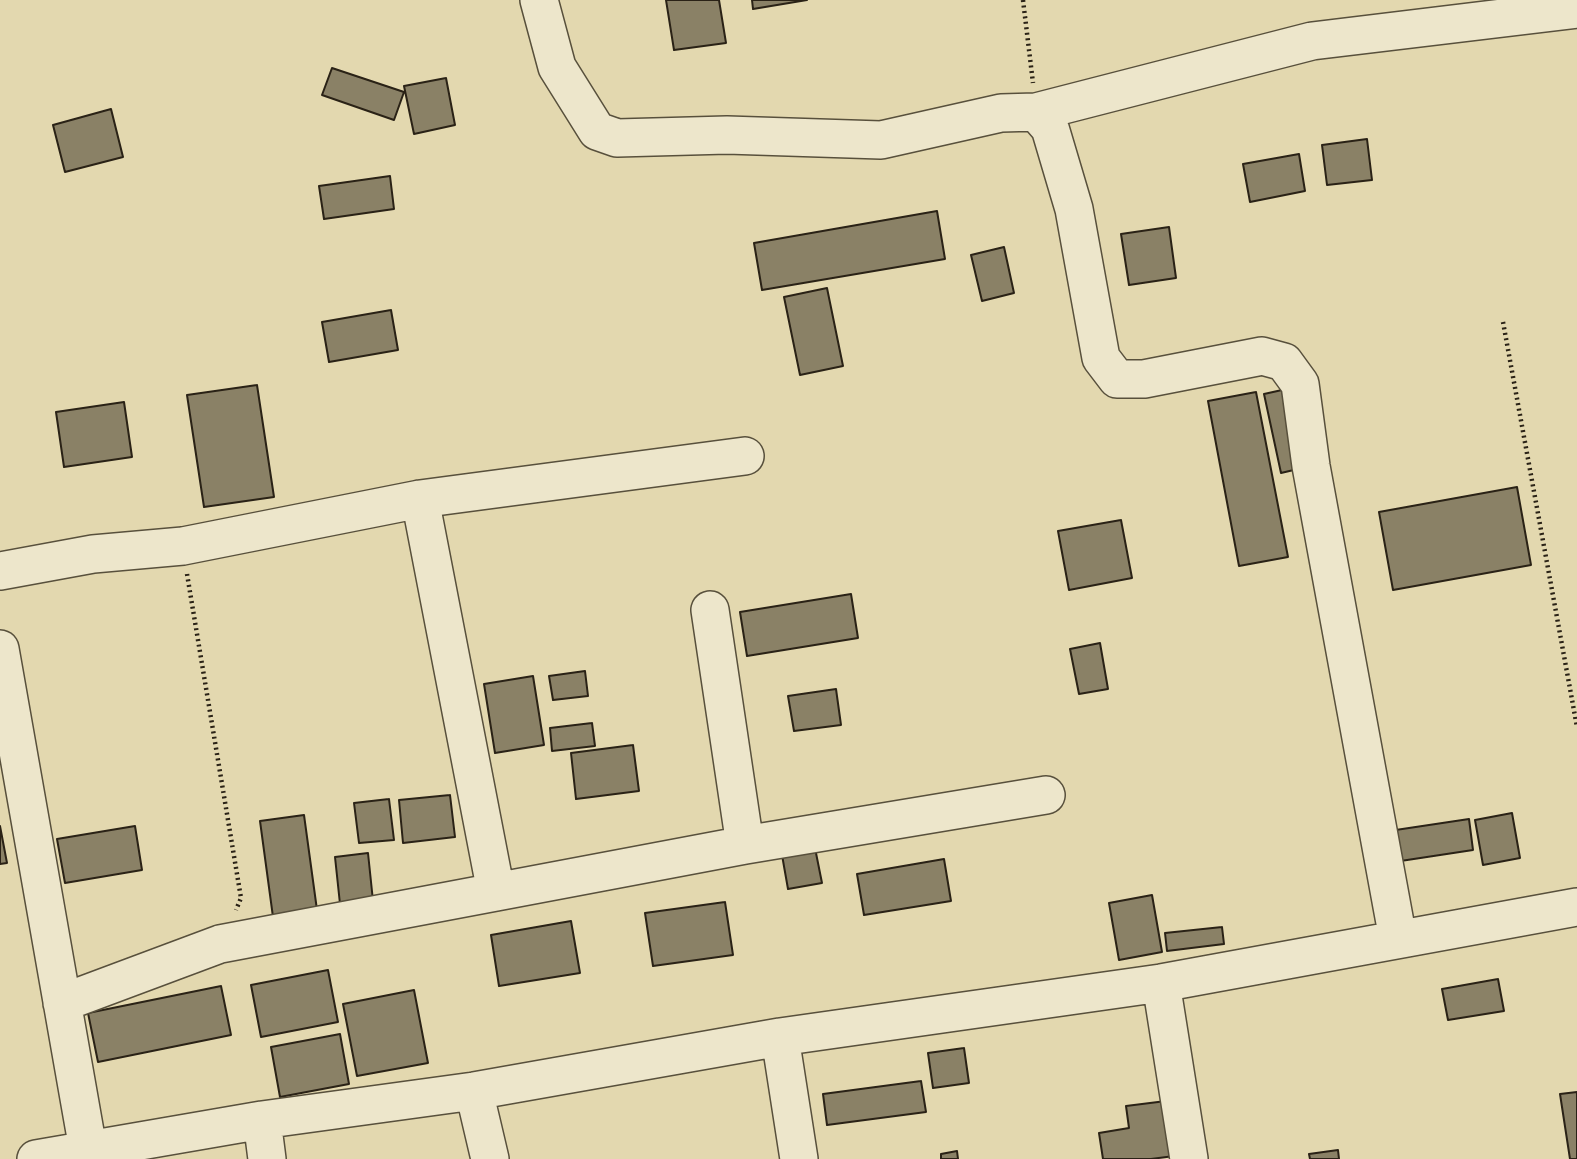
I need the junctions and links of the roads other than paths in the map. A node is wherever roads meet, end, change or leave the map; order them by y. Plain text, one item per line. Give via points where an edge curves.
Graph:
1 (539, 0) edge
2 (1577, 9) edge
3 (1036, 112) junction
4 (745, 456) dead end
5 (420, 499) junction
6 (0, 571) edge
7 (710, 610) dead end
8 (0, 649) edge
9 (1046, 795) dead end
10 (745, 845) junction
11 (496, 892) junction
12 (1577, 907) edge
13 (1398, 939) junction
14 (1161, 983) junction
15 (62, 1003) junction
16 (780, 1037) junction
17 (474, 1091) junction
18 (262, 1120) junction
19 (87, 1154) edge
20 (36, 1159) edge
21 (267, 1159) edge
22 (490, 1159) edge
23 (799, 1159) edge
24 (1189, 1159) edge

1 - 3 street via 557,67 597,131 617,138 727,135 881,140 1001,113
2 - 3 street via 1312,41
3 - 13 street via 1050,128 1074,209 1101,358 1117,379 1144,379 1262,356 1284,362 1300,384
4 - 5 street
5 - 6 street via 183,546 93,554
5 - 11 street
7 - 10 street
8 - 15 street
9 - 10 street
10 - 11 street
11 - 15 street via 220,944
12 - 13 street
13 - 14 street
14 - 16 street
14 - 24 street
15 - 19 street
16 - 17 street
16 - 23 street
17 - 18 street
17 - 22 street
18 - 19 street
18 - 21 street
19 - 20 street

